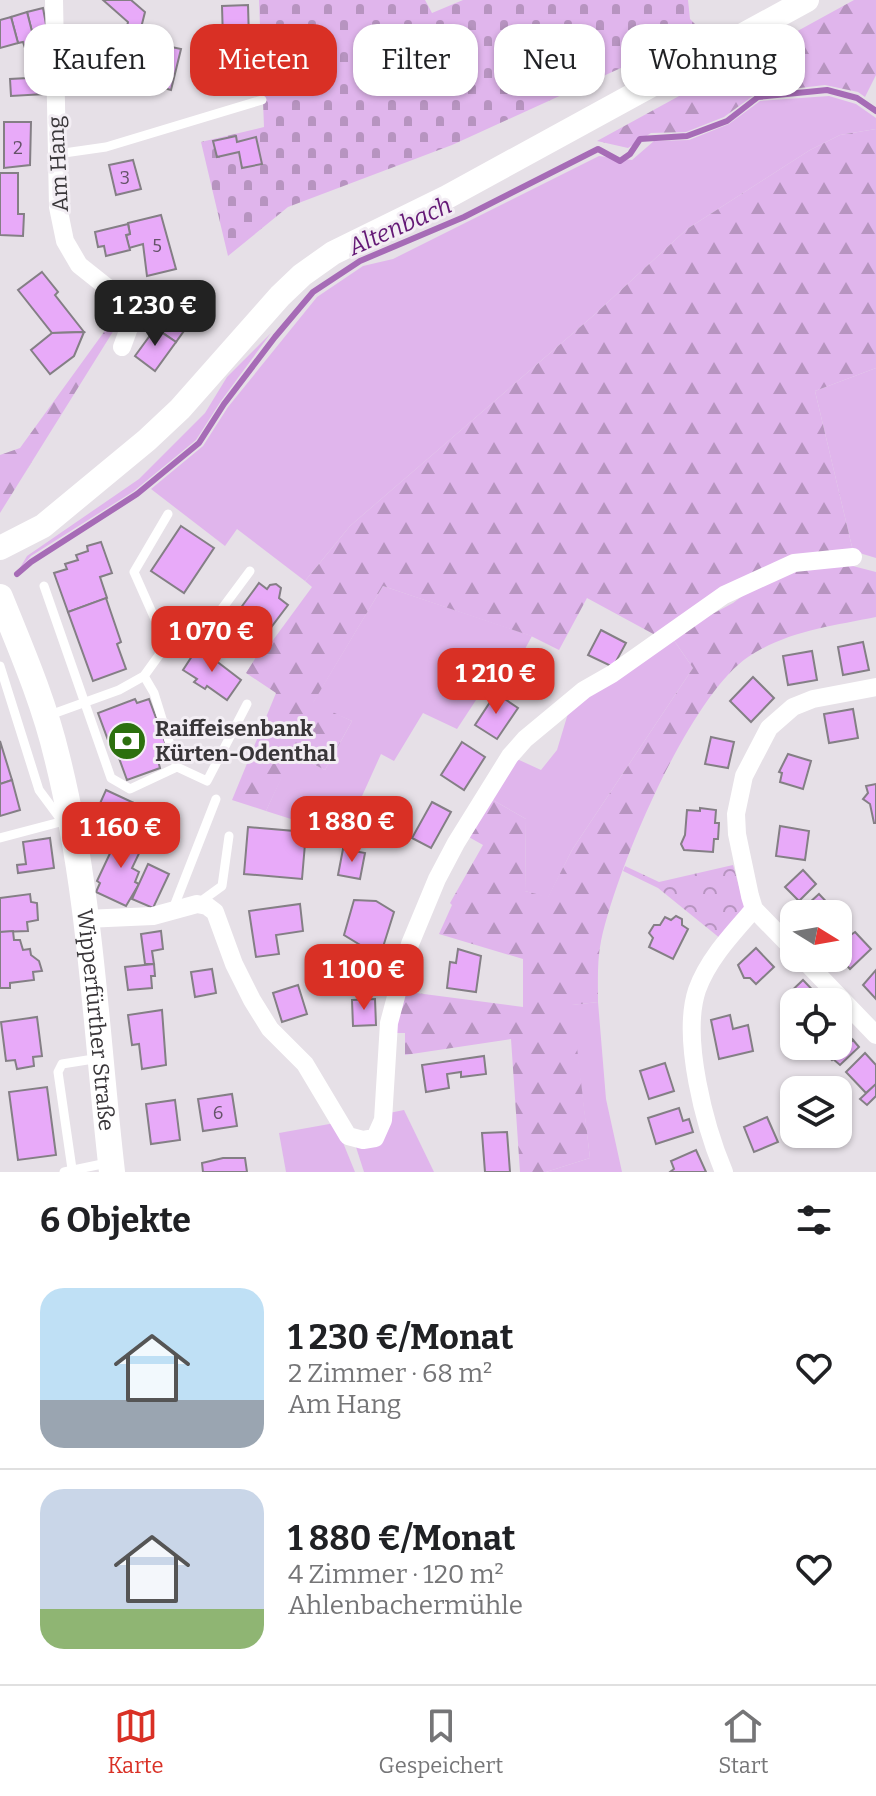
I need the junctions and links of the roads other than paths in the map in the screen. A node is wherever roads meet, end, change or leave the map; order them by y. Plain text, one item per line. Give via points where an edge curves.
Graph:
1 (54, 0) edge
2 (807, 0) edge
3 (262, 100) dead end
4 (56, 155) junction
5 (122, 347) dead end
6 (168, 514) dead end
7 (0, 548) edge
8 (853, 557) dead end
9 (250, 571) dead end
10 (44, 586) dead end
11 (0, 597) edge
12 (8, 641) edge
13 (166, 644) junction
14 (0, 666) edge
15 (144, 676) junction
16 (876, 687) edge
17 (85, 702) junction
18 (247, 704) dead end
19 (46, 717) junction
20 (177, 767) junction
21 (216, 799) dead end
22 (66, 820) junction
23 (229, 836) dead end
24 (0, 838) edge
25 (197, 904) junction
26 (173, 909) junction
27 (754, 909) junction
28 (85, 919) junction
29 (780, 936) edge
30 (815, 972) edge
31 (876, 1035) edge
32 (100, 1058) junction
33 (111, 1167) edge
34 (68, 1170) edge
35 (724, 1172) edge

1 - 4 street, Am Hang
2 - 7 street via 562,136 333,253 280,296 147,440 43,526
3 - 4 lane via 106,147
4 - 5 street, Am Hang via 65,241 79,265 128,308 129,328
6 - 13 lane via 134,572
8 - 25 street via 794,563 724,595 584,690 510,756 456,843 410,944 389,1023 383,1120 375,1138 348,1136 305,1064 270,1029 252,1000 215,912
9 - 13 lane via 218,614 180,626
10 - 17 lane
11 - 12 main road, Wipperfürther Straße
12 - 19 main road, Wipperfürther Straße
13 - 15 lane
14 - 22 lane, Wipperfürther Straße via 39,790
15 - 17 lane
15 - 20 lane
16 - 27 street via 793,707 760,742 744,776 736,814
17 - 19 lane
17 - 20 lane via 111,778 130,789
18 - 20 lane via 207,781
19 - 22 main road, Wipperfürther Straße
21 - 26 lane
22 - 24 lane
22 - 28 main road, Wipperfürther Straße
23 - 25 lane via 222,886
25 - 26 street
26 - 28 street via 153,916
27 - 29 street
27 - 35 street via 709,967 694,1005 703,1108
28 - 32 main road, Wipperfürther Straße
30 - 31 street
32 - 33 main road, Wipperfürther Straße
32 - 34 lane via 62,1064 58,1072
33 - 34 lane

